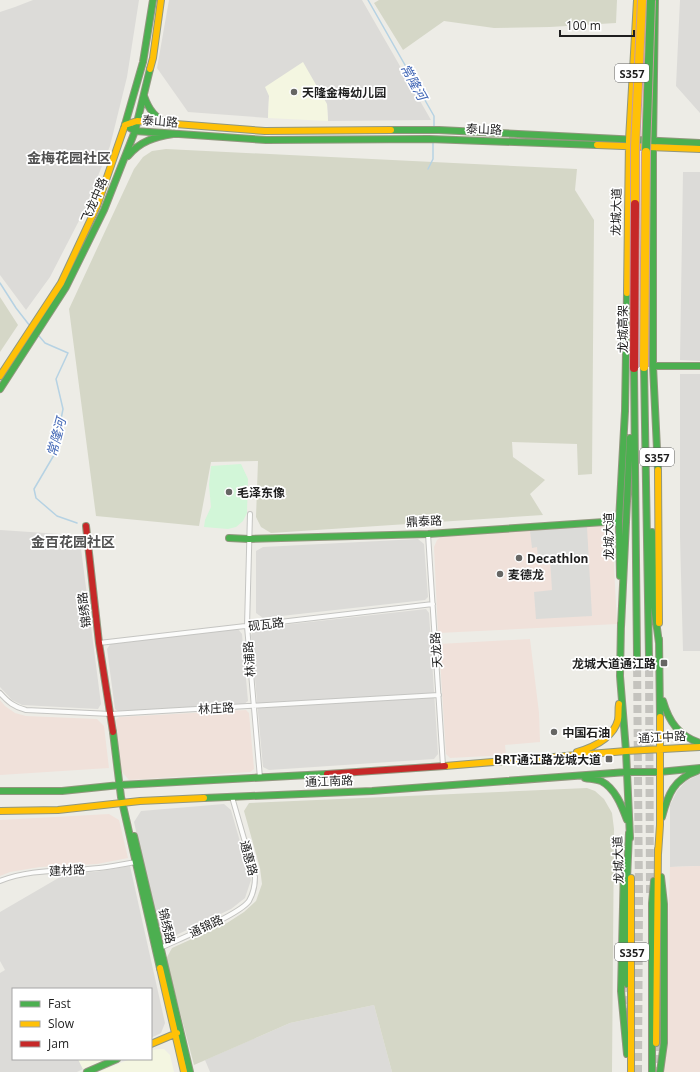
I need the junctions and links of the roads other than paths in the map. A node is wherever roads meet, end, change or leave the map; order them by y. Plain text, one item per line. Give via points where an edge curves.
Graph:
1 (153, 0) edge
2 (161, 0) edge
3 (636, 0) edge
4 (642, 0) edge
5 (651, 0) edge
6 (655, 0) edge
7 (144, 96) junction
8 (137, 121) junction
9 (169, 124) junction
10 (125, 125) junction
11 (135, 131) junction
12 (173, 134) junction
13 (429, 135) junction
14 (700, 143) edge
15 (629, 144) junction
16 (653, 145) junction
17 (700, 149) edge
18 (121, 166) junction
19 (35, 331) junction
20 (653, 366) junction
21 (700, 366) edge
22 (644, 367) junction
23 (634, 368) junction
24 (0, 376) edge
25 (0, 389) edge
26 (250, 514) dead end
27 (619, 521) junction
28 (86, 526) dead end
29 (428, 534) junction
30 (230, 538) dead end
31 (249, 539) junction
32 (433, 604) junction
33 (247, 626) junction
34 (621, 627) junction
35 (659, 642) junction
36 (100, 643) junction
37 (649, 657) tunnel mouth
38 (637, 658) tunnel mouth
39 (620, 676) junction
40 (660, 690) junction
41 (0, 693) edge
42 (439, 695) junction
43 (253, 706) junction
44 (111, 714) junction
45 (700, 743) edge
46 (700, 747) edge
47 (660, 750) junction
48 (626, 751) junction
49 (558, 757) junction
50 (443, 766) junction
51 (700, 769) edge
52 (627, 772) junction
53 (658, 772) junction
54 (260, 778) junction
55 (563, 778) junction
56 (120, 785) junction
57 (0, 791) edge
58 (232, 797) junction
59 (124, 803) junction
60 (0, 811) edge
61 (660, 824) junction
62 (629, 829) junction
63 (658, 849) junction
64 (136, 862) junction
65 (0, 881) edge
66 (235, 913) joint
67 (158, 949) junction
68 (627, 984) tunnel mouth
69 (178, 1033) junction
70 (656, 1043) tunnel mouth
71 (152, 1044) edge
72 (115, 1060) edge
73 (87, 1072) edge
74 (184, 1072) edge
75 (190, 1072) edge
76 (630, 1072) edge
77 (652, 1072) edge
78 (660, 1072) edge

1 - 10 main road, 飞龙中路 via 143,62
2 - 7 main road, 飞龙中路 via 153,58
3 - 15 main road, 龙城大道 / S357
4 - 23 main road, 龙城高架, bridge via 635,147
5 - 22 main road, 龙城高架, bridge via 646,145
6 - 16 main road, S357
7 - 8 main road, 飞龙中路
7 - 9 main road via 148,109 155,117
8 - 9 main road, 泰山路
8 - 10 main road, 泰山路
8 - 11 main road, 飞龙中路
9 - 13 main road, 泰山路 via 266,131
10 - 11 main road, 泰山路
10 - 19 main road, 飞龙中路 via 96,206 61,283
11 - 12 main road, 泰山路
11 - 18 main road, 飞龙中路
12 - 13 main road, 泰山路 via 266,140
12 - 18 main road via 158,136 144,142 132,151
13 - 15 main road, 泰山路 via 438,139
13 - 15 main road, 泰山路 via 439,130
14 - 16 main road, 泰山路
15 - 16 main road, 泰山路
15 - 27 main road, 龙城大道 / S357 via 625,411
16 - 17 main road, 泰山路
16 - 20 main road, S357
18 - 19 main road, 飞龙中路 via 104,210 66,287
19 - 24 main road, 飞龙中路
19 - 25 main road, 飞龙中路
20 - 21 main road
20 - 35 main road, S357 via 658,477
22 - 35 main road via 651,470 654,606
22 - 37 main road, 龙城高架
23 - 34 main road
23 - 38 main road, 龙城高架
26 - 31 street, 林浦路
27 - 29 main road, 鼎泰路
27 - 34 main road, 龙城大道 / S357
28 - 36 main road, 锦绣路
29 - 31 main road, 鼎泰路
29 - 32 street, 天龙路
30 - 31 main road, 鼎泰路
31 - 33 street, 林浦路
32 - 33 street, 砚瓦路
32 - 42 street, 天龙路
33 - 36 street, 砚瓦路
33 - 43 street, 林浦路
34 - 39 main road, 龙城大道 / S357
35 - 40 main road, S357
36 - 44 main road, 锦绣路
39 - 48 main road, 龙城大道 / S357
39 - 49 main road via 618,720 613,730 606,738 585,751
40 - 45 main road via 668,719 689,741
40 - 47 main road, S357
41 - 44 street, 林庄路 via 13,706 26,710
42 - 43 street, 林庄路
42 - 50 street, 天龙路
43 - 44 street, 林庄路
43 - 54 street, 林浦路
44 - 56 main road, 锦绣路
46 - 47 main road, 通江中路
47 - 48 main road, 通江中路
47 - 53 main road, S357
48 - 49 main road, 通江南路
48 - 52 main road, 龙城大道 / S357
49 - 50 main road, 通江南路
50 - 54 main road, 通江南路
51 - 53 main road
51 - 61 main road via 686,775 672,788
52 - 53 main road, 通江南路
52 - 55 main road, 通江南路
52 - 62 main road, 龙城大道 / S357
53 - 61 main road, S357
54 - 56 main road, 通江南路
55 - 58 main road, 通江南路 via 372,791
55 - 62 main road via 601,781 615,795
56 - 57 main road, 通江南路 via 62,791
56 - 59 main road, 锦绣路
58 - 59 main road, 通江南路
58 - 66 street, 通惠路 via 255,877 255,887 248,902
59 - 60 main road, 通江南路 via 58,810
59 - 64 main road, 锦绣路
59 - 67 main road, 锦绣路
61 - 63 main road, S357
62 - 68 main road
62 - 76 main road, 龙城大道 / S357 via 632,999
63 - 70 main road
63 - 77 main road, S357 via 652,904
63 - 78 main road via 664,904 664,1043
64 - 65 street, 建材路 via 98,868 40,871 11,876
64 - 67 main road, 锦绣路
66 - 67 street, 通锦路
67 - 69 main road, 锦绣路
69 - 71 main road
69 - 74 main road, 锦绣路
69 - 75 main road, 锦绣路
72 - 73 main road

